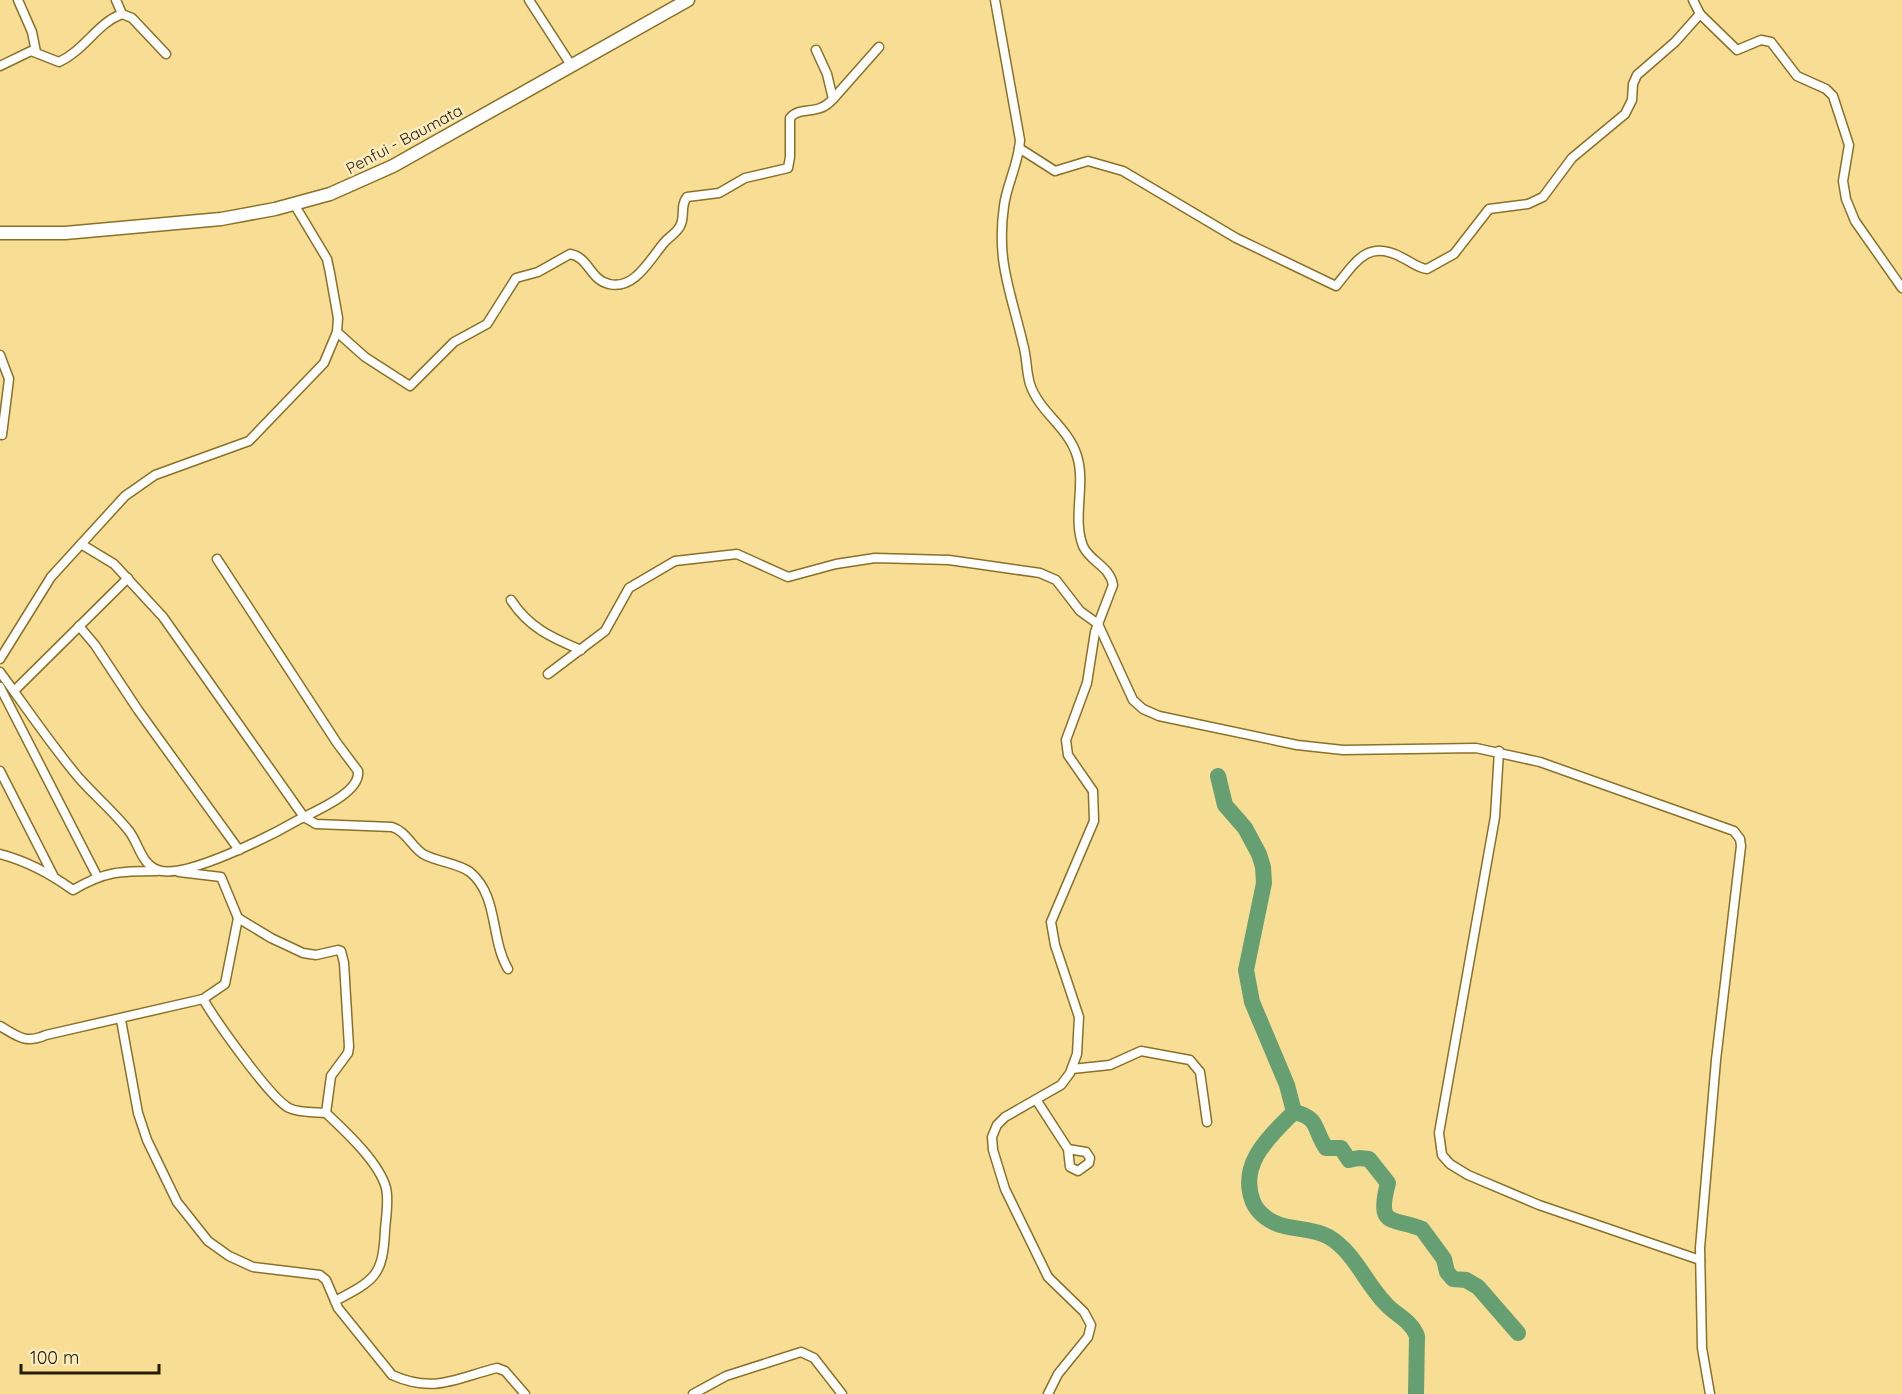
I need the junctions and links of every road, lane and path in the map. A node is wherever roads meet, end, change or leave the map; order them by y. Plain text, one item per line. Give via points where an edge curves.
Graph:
1 (18, 0) edge
2 (116, 0) edge
3 (529, 0) edge
4 (688, 0) edge
5 (995, 0) edge
6 (1693, 0) edge
7 (122, 14) junction
8 (1700, 14) junction
9 (879, 47) dead end
10 (816, 50) dead end
11 (36, 52) junction
12 (166, 54) dead end
13 (571, 65) junction
14 (0, 66) edge
15 (833, 99) junction
16 (1019, 148) junction
17 (294, 204) junction
18 (0, 233) edge
19 (1902, 288) edge
20 (337, 332) junction
21 (0, 355) edge
22 (2, 435) dead end
23 (81, 544) junction
24 (217, 559) dead end
25 (128, 578) junction
26 (511, 600) dead end
27 (1098, 624) junction
28 (79, 626) junction
29 (581, 650) junction
30 (0, 659) edge
31 (0, 672) edge
32 (548, 674) dead end
33 (0, 687) edge
34 (14, 691) junction
35 (1499, 751) junction
36 (0, 771) edge
37 (304, 817) junction
38 (238, 850) junction
39 (0, 854) edge
40 (159, 871) junction
41 (178, 872) junction
42 (53, 876) junction
43 (97, 876) junction
44 (238, 918) junction
45 (508, 969) dead end
46 (203, 999) junction
47 (121, 1020) junction
48 (0, 1026) edge
49 (1072, 1069) junction
50 (1037, 1101) junction
51 (326, 1113) junction
52 (1207, 1122) dead end
53 (1068, 1149) dead end
54 (1700, 1260) junction
55 (334, 1301) junction
56 (525, 1394) edge
57 (693, 1394) edge
58 (842, 1394) edge
59 (1048, 1394) edge
60 (1710, 1394) edge

1 - 11 street
2 - 7 street
3 - 13 street
4 - 13 street, Penfui - Baumata
5 - 16 street
6 - 8 street
7 - 11 street via 59,62
7 - 12 street via 132,18
8 - 16 street via 1637,75 1625,114 1572,158 1543,197 1528,204 1489,209 1454,254 1427,269 1389,252 1372,251 1361,256 1336,286 1236,238 1123,171 1088,161 1055,171
8 - 19 street via 1736,49 1761,40 1771,42 1798,77 1833,96 1849,145 1843,182 1845,199 1855,221
9 - 15 street
10 - 15 street
11 - 14 street via 24,53
13 - 17 street, Penfui - Baumata via 393,166 354,185
15 - 20 street via 821,109 798,112 790,118 788,168 745,178 719,193 687,197 682,203 681,226 627,283 599,281 582,258 570,254 538,272 525,274 511,284 487,324 454,342 412,385 402,383
16 - 27 street via 1004,205 1005,281 1033,393 1078,457 1084,547 1112,580 1112,591
17 - 18 street, Penfui - Baumata via 191,222 64,233
17 - 20 street via 327,259
20 - 23 street via 320,370 260,432 242,445 195,459 147,480 125,496
21 - 22 street via 9,379
23 - 25 street via 114,564
23 - 30 street via 46,583
24 - 37 street via 358,771 357,781 341,796
25 - 28 street
25 - 37 street via 163,617
26 - 29 street via 536,628
27 - 29 street via 1080,611 1056,580 1040,573 949,560 875,558 788,577 746,556 733,554 670,563 632,586 624,593 610,625
27 - 35 street via 1133,699 1153,714 1328,749
27 - 49 street via 1087,683 1066,746 1092,791 1094,821 1051,922 1054,945 1079,1017 1079,1042
28 - 34 street
28 - 38 street
29 - 32 street
31 - 34 street
33 - 43 street
34 - 40 street via 79,777 130,833 148,864
35 - 54 street via 1723,826 1740,839
35 - 54 street via 1495,817 1439,1133 1442,1155 1457,1169 1502,1190
36 - 42 street
37 - 38 street
37 - 45 street via 316,824 392,826 403,832 420,852 467,870 483,888 494,915 496,941
38 - 41 street
39 - 42 street
40 - 41 street
40 - 43 street via 117,871
41 - 44 street via 221,877
42 - 43 street via 73,890
44 - 46 street via 225,984
44 - 51 street via 303,953 342,953 349,1047 331,1076
46 - 47 street
46 - 51 street via 280,1100 292,1109
47 - 48 street via 29,1040
47 - 55 street via 138,1113 177,1202 214,1247 253,1267 320,1275
49 - 50 street via 1061,1085
49 - 52 street via 1110,1065 1141,1051 1190,1059 1199,1068
50 - 53 street
50 - 59 street via 1001,1120 992,1143 1005,1189 1048,1277 1084,1312 1091,1325 1088,1337 1058,1374
51 - 55 street via 352,1138 386,1191 381,1267 369,1281
54 - 60 street via 1702,1348
55 - 56 street via 386,1367 402,1381 444,1388 497,1368 505,1371
57 - 58 street via 726,1376 801,1352 814,1358

